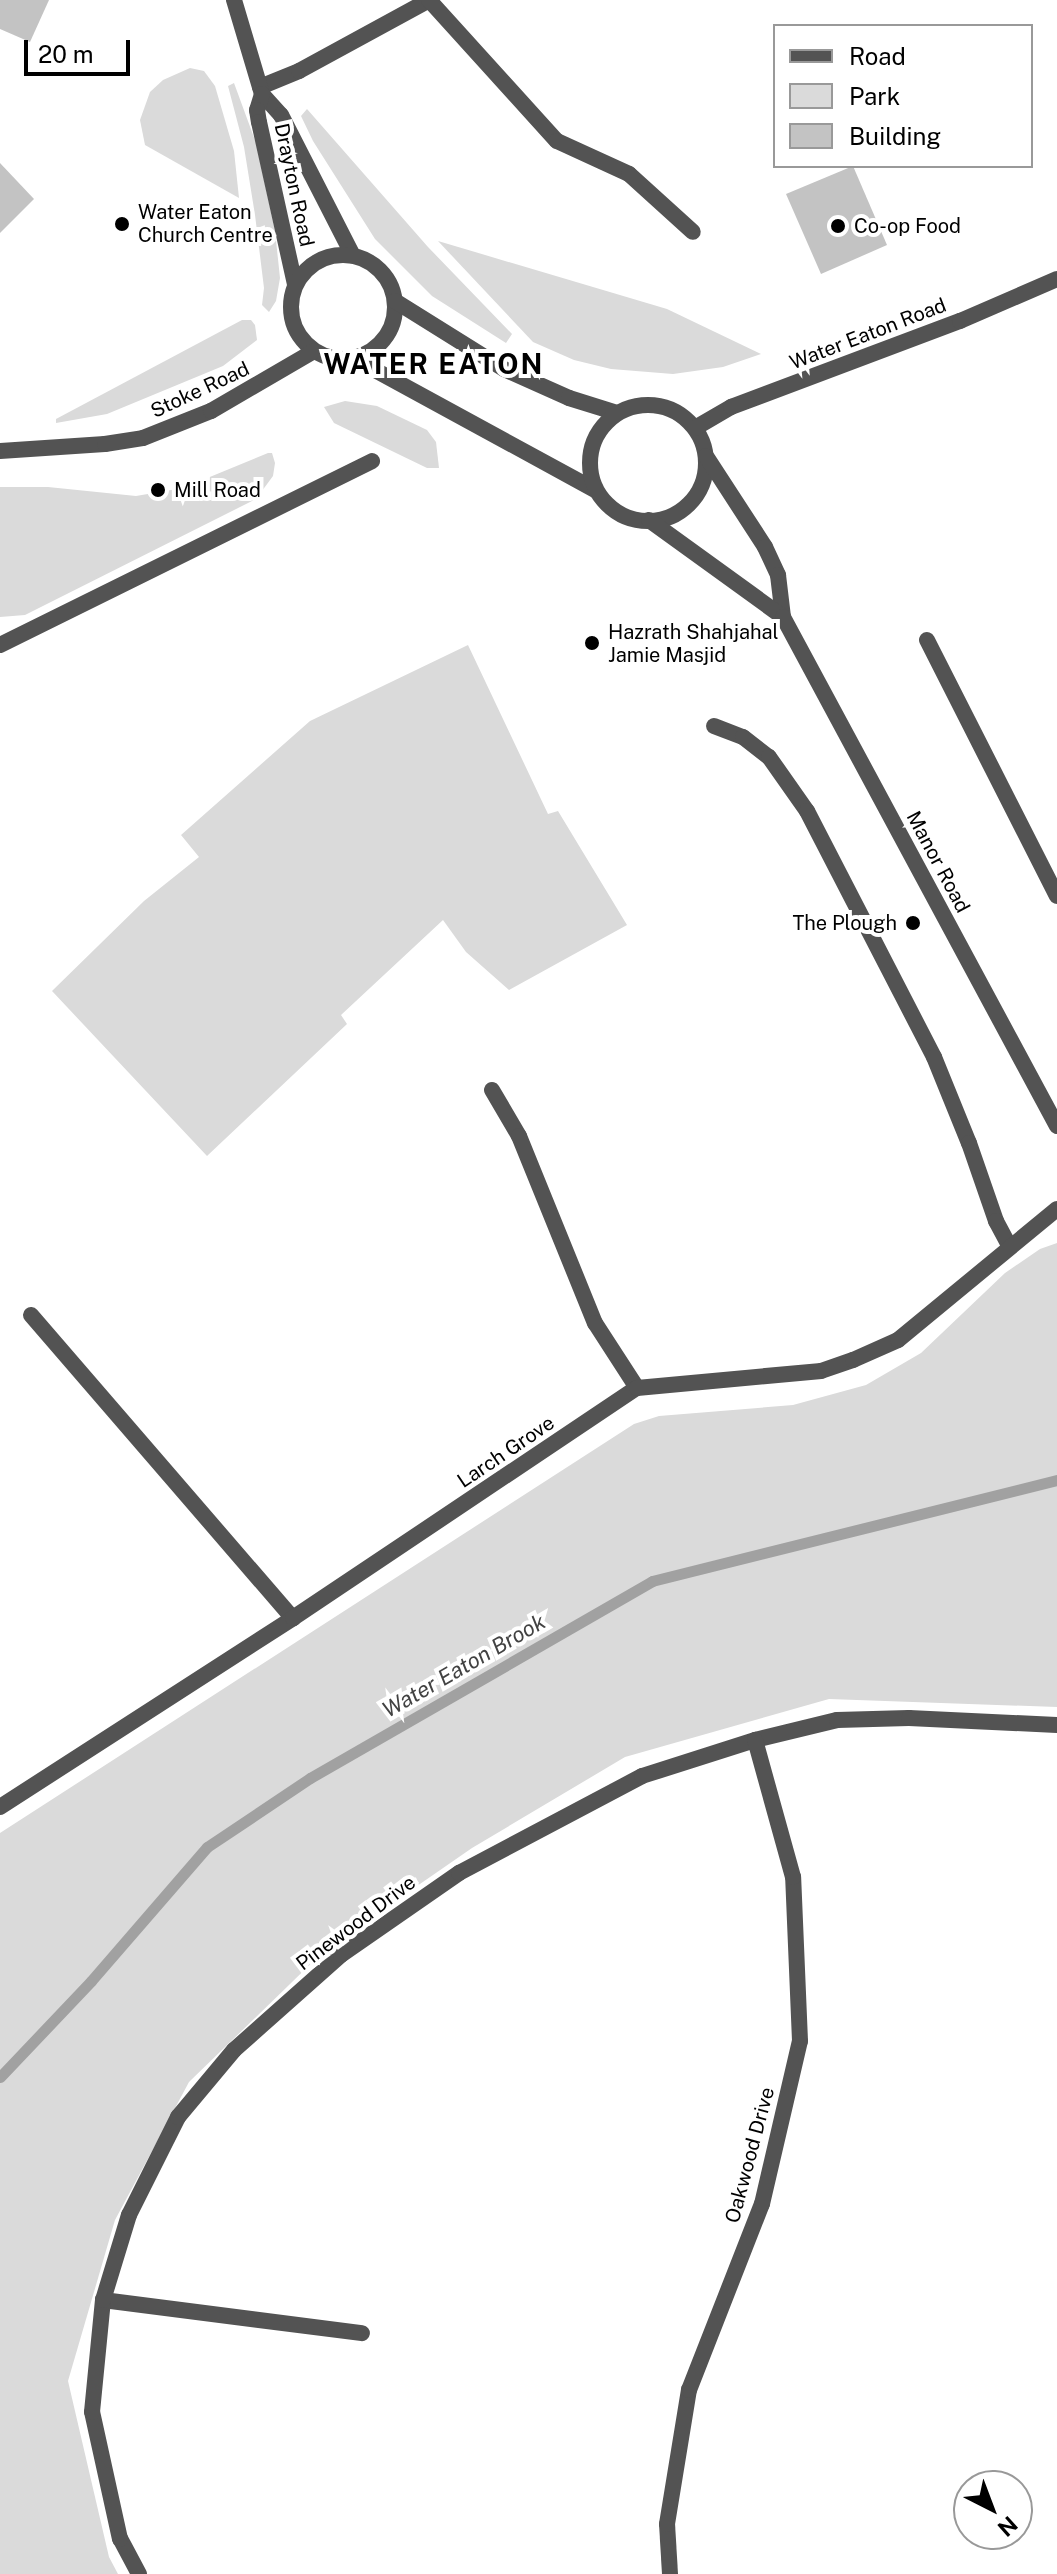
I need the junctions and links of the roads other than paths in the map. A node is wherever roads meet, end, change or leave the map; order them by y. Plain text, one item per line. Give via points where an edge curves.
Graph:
1 (234, 0) edge
2 (261, 90) junction
3 (693, 232) dead end
4 (353, 256) junction
5 (1057, 279) edge
6 (295, 285) junction
7 (395, 301) junction
8 (314, 351) junction
9 (353, 358) junction
10 (617, 413) junction
11 (695, 428) junction
12 (0, 451) edge
13 (706, 456) junction
14 (372, 461) dead end
15 (595, 490) junction
16 (649, 520) junction
17 (783, 617) junction
18 (927, 640) dead end
19 (0, 645) edge
20 (714, 726) dead end
21 (1057, 896) edge
22 (492, 1090) dead end
23 (1057, 1126) edge
24 (1057, 1209) edge
25 (1009, 1245) junction
26 (31, 1315) dead end
27 (637, 1388) junction
28 (293, 1618) junction
29 (1057, 1725) edge
30 (755, 1740) junction
31 (0, 1807) edge
32 (103, 2300) junction
33 (362, 2333) dead end
34 (139, 2574) edge
35 (670, 2574) edge

1 - 2 street, Drayton Road
2 - 3 street via 429,0 557,141 629,174
2 - 4 street, Drayton Road via 281,115
2 - 6 street, Drayton Road via 259,122
4 - 6 street via 323,260
4 - 7 street via 380,270
5 - 11 street, Water Eaton Road via 731,407
6 - 8 street via 295,328
7 - 9 street via 389,331 367,353
7 - 10 street via 504,369
8 - 9 street
8 - 12 street, Stoke Road via 211,411 143,438
9 - 15 street
10 - 11 street via 642,405 662,406
10 - 15 street via 591,449
11 - 13 street
13 - 16 street via 705,476 689,503 675,514
13 - 17 street, Manor Road via 765,547 778,575
14 - 19 street
15 - 16 street via 625,516
16 - 17 street, Manor Road
17 - 23 street, Manor Road
18 - 21 street
20 - 25 street via 743,737 769,757 807,811 934,1057
22 - 27 street via 519,1136 595,1323
24 - 25 street, Larch Grove
25 - 27 street, Larch Grove via 898,1340 853,1360 821,1371
26 - 28 street
27 - 28 street, Larch Grove
28 - 31 street, Larch Grove
29 - 30 street, Pinewood Drive via 837,1720
30 - 32 street, Pinewood Drive via 642,1776 459,1873 341,1955 234,2050 178,2117 129,2215
30 - 35 street, Oakwood Drive via 793,1877 800,2041 762,2204 689,2390 667,2524
32 - 33 street
32 - 34 street, Pinewood Drive via 92,2412 120,2539

